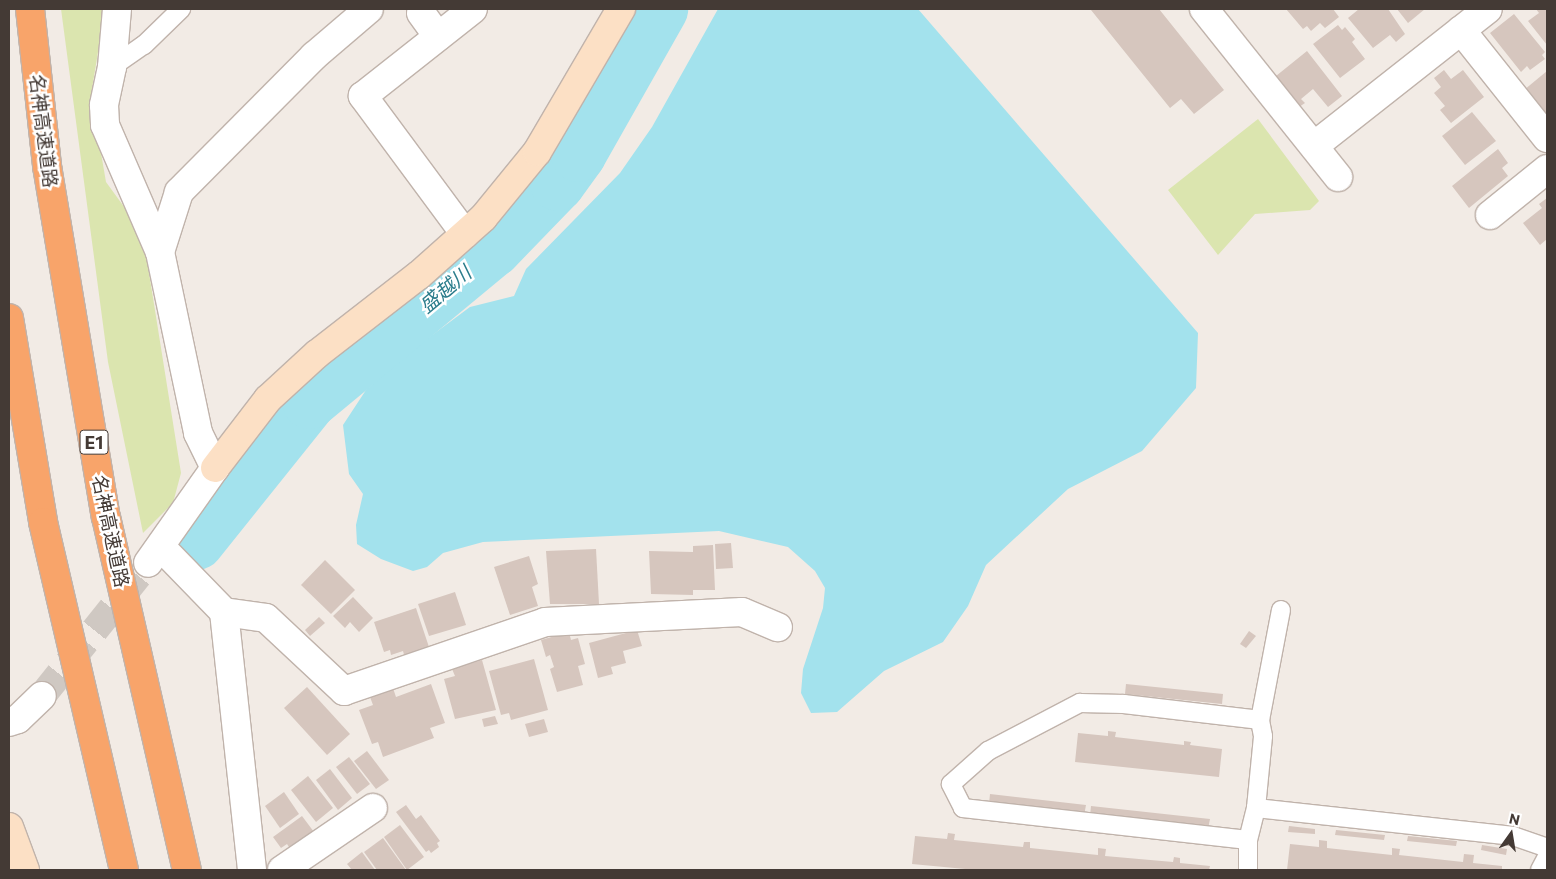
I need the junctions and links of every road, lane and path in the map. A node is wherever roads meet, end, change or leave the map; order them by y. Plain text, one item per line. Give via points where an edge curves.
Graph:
1 (30, 9) edge
2 (117, 9) edge
3 (181, 9) edge
4 (369, 9) edge
5 (473, 9) edge
6 (621, 9) edge
7 (1488, 9) edge
8 (1210, 11) edge
9 (421, 13) dead end
10 (1461, 30) junction
11 (438, 36) junction
12 (112, 67) junction
13 (1547, 138) edge
14 (1314, 146) junction
15 (1547, 169) edge
16 (1338, 177) dead end
17 (1490, 215) dead end
18 (464, 234) junction
19 (160, 252) junction
20 (9, 318) edge
21 (215, 468) junction
22 (1281, 610) dead end
23 (224, 612) junction
24 (778, 627) dead end
25 (42, 696) tunnel mouth
26 (1260, 720) junction
27 (9, 722) edge
28 (373, 808) dead end
29 (1256, 808) junction
30 (9, 827) edge
31 (1248, 840) junction
32 (1547, 848) edge
33 (1547, 857) edge
34 (25, 870) edge
35 (124, 870) edge
36 (187, 870) edge
37 (252, 870) edge
38 (282, 870) edge
39 (1248, 870) edge
40 (1540, 870) edge

1 - 36 highway, 名神高速道路 / E1 via 47,166 106,517
2 - 12 street
3 - 12 lane via 144,44
4 - 19 street via 314,56 178,192
5 - 11 street
6 - 18 street via 538,152 484,218
7 - 10 street
8 - 14 street
9 - 11 street
10 - 13 street
10 - 14 street
11 - 18 street via 363,96
12 - 19 street via 104,105 105,125
14 - 16 street
15 - 17 street
18 - 21 street via 317,354 268,399
19 - 21 street via 198,433
20 - 35 highway via 43,522
21 - 23 street via 154,555
22 - 26 lane
23 - 24 street via 266,618 344,691 546,622 742,612
23 - 37 street
25 - 27 street via 18,719
26 - 29 lane via 1263,736
26 - 31 lane via 1124,704 1080,703 988,751 951,784 964,808
28 - 38 street
29 - 31 lane
29 - 32 lane via 1514,836
30 - 34 street
31 - 39 lane
33 - 40 lane

